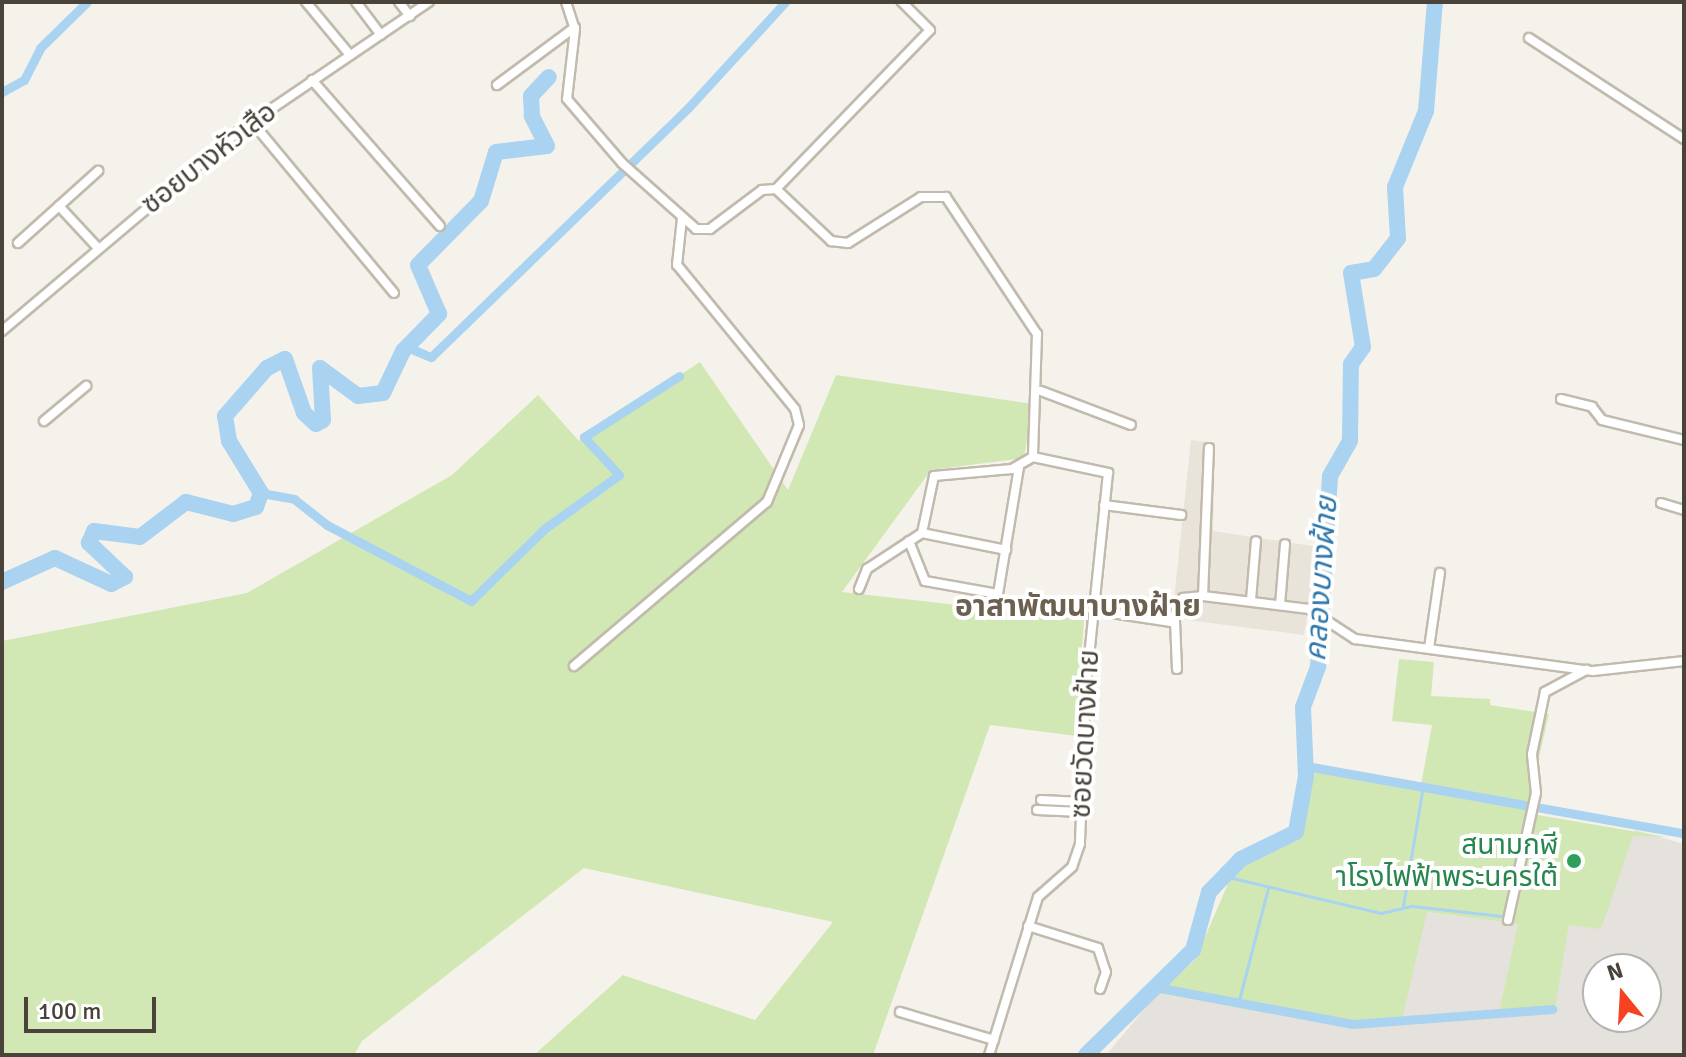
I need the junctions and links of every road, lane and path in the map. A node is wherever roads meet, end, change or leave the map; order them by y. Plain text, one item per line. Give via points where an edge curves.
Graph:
1 (306, 2) edge
2 (356, 2) edge
3 (399, 2) edge
4 (429, 2) edge
5 (566, 2) edge
6 (902, 2) edge
7 (410, 16) junction
8 (575, 27) junction
9 (381, 35) junction
10 (1529, 38) dead end
11 (350, 55) junction
12 (312, 80) junction
13 (497, 85) dead end
14 (252, 122) junction
15 (1684, 139) edge
16 (98, 171) dead end
17 (776, 189) junction
18 (59, 206) junction
19 (682, 218) junction
20 (440, 226) dead end
21 (18, 243) dead end
22 (97, 247) junction
23 (394, 293) dead end
24 (2, 331) edge
25 (86, 386) dead end
26 (1041, 391) junction
27 (1561, 399) dead end
28 (44, 421) dead end
29 (1131, 425) dead end
30 (1684, 440) edge
31 (1209, 448) dead end
32 (1033, 457) junction
33 (1019, 467) junction
34 (1661, 503) dead end
35 (1104, 505) junction
36 (1684, 510) edge
37 (1181, 515) dead end
38 (922, 533) junction
39 (909, 541) junction
40 (1256, 541) dead end
41 (1285, 544) dead end
42 (1006, 550) junction
43 (1440, 573) dead end
44 (859, 589) dead end
45 (1203, 596) junction
46 (1251, 600) junction
47 (1280, 605) junction
48 (1092, 610) junction
49 (1175, 621) junction
50 (1429, 648) junction
51 (1684, 661) edge
52 (574, 666) dead end
53 (1177, 669) dead end
54 (1586, 670) junction
55 (1041, 800) dead end
56 (1082, 807) junction
57 (1037, 810) dead end
58 (1508, 920) dead end
59 (1028, 926) junction
60 (1100, 989) dead end
61 (900, 1012) dead end
62 (994, 1040) junction
63 (989, 1055) edge

1 - 11 street
2 - 9 street
3 - 7 street
4 - 7 street, ซอยบางหัวเสือ
5 - 8 street
6 - 17 street via 929,31
7 - 9 street, ซอยบางหัวเสือ
8 - 13 street
8 - 19 street via 567,99
9 - 11 street, ซอยบางหัวเสือ
10 - 15 street
11 - 12 street, ซอยบางหัวเสือ
12 - 14 street, ซอยบางหัวเสือ
12 - 20 street
14 - 22 street, ซอยบางหัวเสือ
14 - 23 street
16 - 18 street
17 - 19 street via 762,190 710,229
17 - 26 street via 838,244 921,197 946,197 1037,334
18 - 21 street
18 - 22 street
19 - 52 street via 677,265 795,409 799,425 767,502
22 - 24 street, ซอยบางหัวเสือ
25 - 28 street
26 - 29 street
26 - 32 street
27 - 30 street via 1592,407 1602,420
31 - 45 street
32 - 33 street
32 - 35 street, ซอยวัดบางฝ้าย via 1108,473
33 - 38 street via 934,476
33 - 42 street
34 - 36 street
35 - 37 street
35 - 48 street, ซอยวัดบางฝ้าย
38 - 39 street
38 - 42 street
39 - 42 street via 925,581 998,594
39 - 44 street via 867,569
40 - 46 street
41 - 47 street
43 - 50 street
45 - 46 street
45 - 49 street via 1183,598
46 - 47 street
47 - 50 street via 1317,613 1344,637
48 - 49 street
48 - 56 street, ซอยวัดบางฝ้าย
49 - 53 street
50 - 54 street
51 - 54 street
54 - 58 street via 1545,692 1532,754 1533,803
55 - 56 street
56 - 57 street
56 - 59 street, ซอยวัดบางฝ้าย via 1076,860 1038,897
59 - 60 street via 1098,948 1106,972
59 - 62 street, ซอยวัดบางฝ้าย
61 - 62 street
62 - 63 street, ซอยวัดบางฝ้าย

